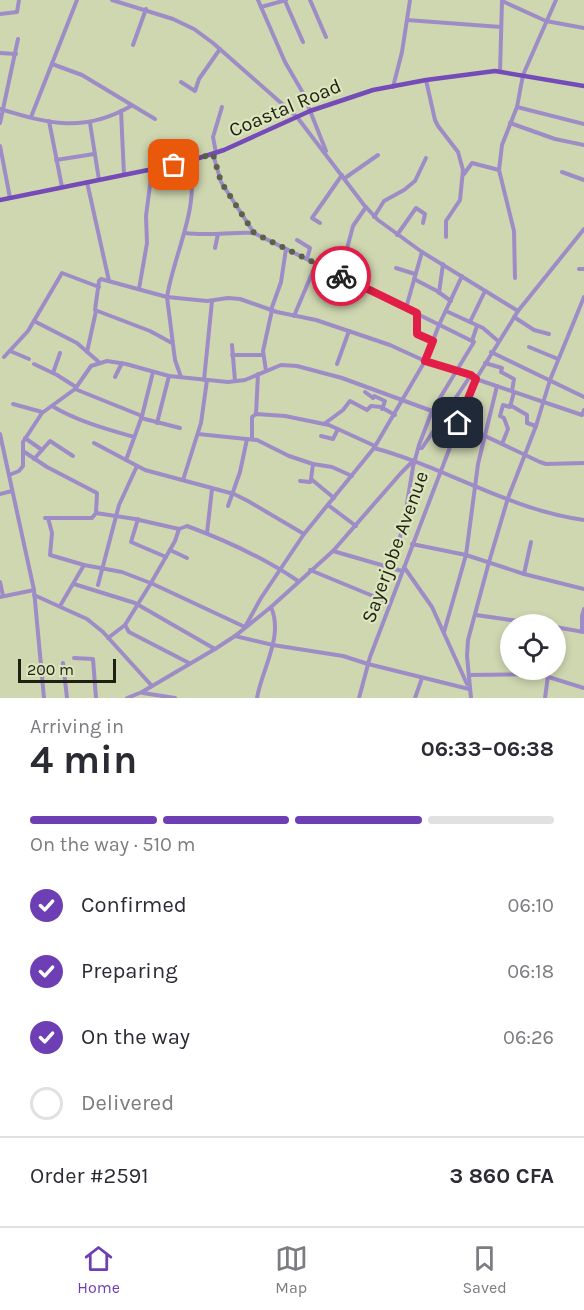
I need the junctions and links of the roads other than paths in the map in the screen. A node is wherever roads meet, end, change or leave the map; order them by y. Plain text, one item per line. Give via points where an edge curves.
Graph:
1 (19, 0) edge
2 (77, 0) edge
3 (112, 0) edge
4 (258, 0) edge
5 (286, 0) edge
6 (310, 0) edge
7 (410, 0) edge
8 (556, 0) edge
9 (502, 1) edge
10 (127, 2) edge
11 (261, 7) junction
12 (146, 9) junction
13 (0, 14) edge
14 (407, 20) junction
15 (546, 21) junction
16 (501, 27) junction
17 (584, 28) edge
18 (326, 37) dead end
19 (18, 39) dead end
20 (303, 42) dead end
21 (133, 45) dead end
22 (220, 49) junction
23 (0, 53) edge
24 (16, 54) junction
25 (52, 64) junction
26 (500, 72) junction
27 (523, 75) junction
28 (426, 80) junction
29 (181, 81) dead end
30 (584, 86) edge
31 (393, 87) junction
32 (131, 106) junction
33 (517, 106) junction
34 (222, 107) dead end
35 (1, 110) edge
36 (121, 111) junction
37 (310, 111) junction
38 (31, 117) junction
39 (297, 117) junction
40 (155, 119) dead end
41 (49, 121) junction
42 (0, 123) edge
43 (90, 123) junction
44 (510, 123) junction
45 (584, 124) edge
46 (584, 145) edge
47 (0, 146) edge
48 (214, 153) junction
49 (94, 154) junction
50 (378, 155) dead end
51 (328, 157) junction
52 (426, 158) dead end
53 (56, 160) junction
54 (189, 161) junction
55 (152, 170) junction
56 (499, 170) junction
57 (562, 172) dead end
58 (124, 175) junction
59 (462, 176) junction
60 (343, 177) junction
61 (99, 180) junction
62 (584, 180) edge
63 (87, 182) junction
64 (62, 187) junction
65 (10, 198) junction
66 (0, 200) edge
67 (366, 207) junction
68 (374, 217) junction
69 (320, 223) dead end
70 (423, 223) dead end
71 (584, 229) edge
72 (185, 233) junction
73 (254, 233) junction
74 (218, 234) junction
75 (397, 235) junction
76 (582, 235) edge
77 (446, 237) dead end
78 (297, 240) dead end
79 (215, 248) dead end
80 (286, 249) junction
81 (422, 252) junction
82 (307, 260) junction
83 (316, 264) junction
84 (443, 264) junction
85 (396, 268) dead end
86 (340, 275) junction
87 (462, 276) junction
88 (414, 277) junction
89 (514, 278) dead end
90 (110, 281) junction
91 (99, 286) junction
92 (139, 289) junction
93 (486, 291) junction
94 (439, 294) junction
95 (167, 297) junction
96 (584, 297) edge
97 (212, 301) junction
98 (451, 301) junction
99 (406, 308) junction
100 (272, 310) junction
101 (96, 311) junction
102 (446, 311) junction
103 (518, 311) junction
104 (417, 313) junction
105 (584, 315) edge
106 (294, 316) junction
107 (576, 316) junction
108 (514, 317) junction
109 (34, 321) junction
110 (470, 322) junction
111 (439, 325) junction
112 (477, 326) junction
113 (349, 331) junction
114 (549, 334) dead end
115 (433, 341) junction
116 (472, 341) junction
117 (498, 341) junction
118 (172, 343) junction
119 (232, 345) dead end
120 (529, 347) dead end
121 (10, 351) junction
122 (87, 352) junction
123 (491, 352) junction
124 (60, 353) dead end
125 (232, 355) junction
126 (263, 355) junction
127 (4, 357) dead end
128 (558, 358) junction
129 (28, 359) dead end
130 (425, 361) junction
131 (100, 363) junction
132 (122, 363) junction
133 (485, 363) junction
134 (34, 364) dead end
135 (337, 364) dead end
136 (456, 370) junction
137 (266, 371) junction
138 (153, 372) junction
139 (52, 373) junction
140 (258, 374) junction
141 (471, 375) junction
142 (169, 376) junction
143 (115, 377) dead end
144 (182, 378) junction
145 (476, 379) junction
146 (206, 380) junction
147 (550, 380) junction
148 (235, 381) junction
149 (497, 386) junction
150 (76, 388) junction
151 (364, 392) dead end
152 (513, 392) junction
153 (584, 398) edge
154 (404, 399) junction
155 (542, 402) junction
156 (13, 404) dead end
157 (492, 405) junction
158 (510, 405) junction
159 (52, 406) junction
160 (502, 408) junction
161 (382, 409) junction
162 (432, 411) junction
163 (43, 412) junction
164 (584, 412) edge
165 (256, 414) junction
166 (394, 415) junction
167 (443, 415) junction
168 (141, 417) junction
169 (157, 423) junction
170 (458, 423) junction
171 (323, 424) junction
172 (536, 426) junction
173 (180, 428) dead end
174 (338, 429) junction
175 (0, 434) edge
176 (198, 434) junction
177 (484, 435) junction
178 (321, 436) dead end
179 (134, 437) junction
180 (25, 438) junction
181 (249, 439) junction
182 (94, 443) dead end
183 (502, 444) junction
184 (375, 447) junction
185 (419, 448) junction
186 (42, 450) junction
187 (22, 451) junction
188 (524, 455) junction
189 (73, 456) dead end
190 (34, 459) junction
191 (126, 460) junction
192 (414, 460) junction
193 (6, 461) junction
194 (0, 462) edge
195 (584, 462) edge
196 (314, 464) junction
197 (137, 466) junction
198 (439, 472) junction
199 (9, 475) junction
200 (352, 476) junction
201 (183, 480) junction
202 (312, 480) junction
203 (300, 481) dead end
204 (476, 486) junction
205 (212, 489) junction
206 (12, 491) junction
207 (0, 494) edge
208 (231, 494) junction
209 (334, 498) junction
210 (508, 498) junction
211 (328, 505) junction
212 (228, 506) dead end
213 (96, 513) junction
214 (117, 516) junction
215 (138, 519) junction
216 (584, 520) edge
217 (356, 526) junction
218 (179, 529) junction
219 (207, 534) junction
220 (304, 534) junction
221 (531, 542) dead end
222 (412, 544) junction
223 (170, 550) junction
224 (333, 551) junction
225 (466, 555) junction
226 (165, 557) junction
227 (187, 558) dead end
228 (489, 562) junction
229 (84, 565) junction
230 (392, 567) junction
231 (104, 568) junction
232 (280, 569) junction
233 (403, 569) junction
234 (310, 570) junction
235 (524, 574) junction
236 (298, 581) junction
237 (0, 582) edge
238 (74, 584) junction
239 (151, 584) junction
240 (98, 585) dead end
241 (584, 589) edge
242 (34, 592) junction
243 (1, 596) edge
244 (390, 603) junction
245 (137, 604) junction
246 (60, 606) junction
247 (271, 607) junction
248 (584, 609) edge
249 (476, 615) junction
250 (500, 618) edge
251 (125, 625) junction
252 (245, 627) junction
253 (566, 629) edge
254 (444, 632) junction
255 (583, 632) edge
256 (236, 636) junction
257 (108, 638) junction
258 (273, 645) junction
259 (215, 649) junction
260 (74, 658) dead end
261 (63, 663) dead end
262 (190, 664) junction
263 (368, 664) junction
264 (500, 674) edge
265 (469, 675) junction
266 (422, 678) junction
267 (547, 680) edge
268 (560, 680) edge
269 (152, 686) junction
270 (469, 688) junction
271 (584, 688) edge
272 (142, 692) junction
273 (44, 698) edge
274 (67, 698) edge
275 (96, 698) edge
276 (127, 698) edge
277 (175, 698) edge
278 (257, 698) edge
279 (359, 698) edge
280 (415, 698) edge
281 (471, 698) edge
282 (545, 698) edge

1 - 13 street via 17,12
2 - 25 street
3 - 10 street
4 - 11 street
5 - 11 street
5 - 20 street
6 - 18 street
7 - 14 street
8 - 15 street
9 - 15 street
9 - 16 street
10 - 12 street
11 - 37 street
12 - 21 street
12 - 22 street via 194,29
14 - 16 street
14 - 31 street
15 - 17 street
15 - 27 street
16 - 26 street
19 - 24 street
22 - 29 street via 195,91
22 - 39 street
23 - 24 street
24 - 35 street
25 - 32 street via 82,75
25 - 38 street
26 - 27 main road, Coastal Road
26 - 28 main road, Coastal Road
27 - 30 main road, Coastal Road
27 - 33 street
28 - 31 main road, Coastal Road
28 - 59 street via 435,120 462,160
31 - 37 main road, Coastal Road
32 - 36 street
32 - 40 street
33 - 44 street
33 - 45 street
34 - 48 street via 213,137
35 - 38 street
35 - 42 street
36 - 43 street
36 - 58 street
37 - 39 main road, Coastal Road
37 - 51 street
38 - 41 street
39 - 48 main road, Coastal Road
39 - 51 street
41 - 43 street
41 - 53 street
43 - 49 street
44 - 46 street
44 - 56 street
47 - 65 street
48 - 54 main road, Coastal Road
48 - 73 street via 221,182
49 - 53 street
49 - 61 street
50 - 60 street
51 - 60 street
52 - 68 street via 415,181 384,201
53 - 64 street
54 - 55 main road, Coastal Road
54 - 72 street via 193,176
55 - 58 main road, Coastal Road
55 - 92 street
56 - 59 street via 472,163
56 - 89 street via 514,231
57 - 62 street
58 - 61 main road, Coastal Road
59 - 77 street via 460,200 446,221
60 - 67 street
60 - 69 street via 312,218
61 - 63 main road, Coastal Road
63 - 64 main road, Coastal Road
63 - 90 street
64 - 65 main road, Coastal Road
65 - 66 main road, Coastal Road
67 - 68 street
67 - 86 street via 353,226
68 - 75 street
70 - 75 street via 424,214 416,207
71 - 76 street, Sayerjobe Avenue
72 - 74 street
72 - 95 street
73 - 74 street
73 - 80 street
74 - 79 street
75 - 81 street
76 - 103 street, Sayerjobe Avenue
78 - 82 street via 310,248
80 - 82 street
80 - 100 street
81 - 84 street
81 - 88 street
82 - 83 street
83 - 86 street
83 - 106 street
84 - 87 street
84 - 94 street
85 - 88 street
86 - 99 street
87 - 93 street
87 - 98 street
88 - 94 street
88 - 99 street
90 - 91 street via 101,279
90 - 92 street
91 - 101 street
91 - 109 street via 62,273
92 - 95 street
93 - 103 street
93 - 110 street
94 - 98 street
95 - 97 street
95 - 118 street
96 - 107 street
97 - 100 street via 240,299
97 - 146 street
98 - 102 street
99 - 104 street
100 - 106 street
100 - 126 street
101 - 118 street
101 - 122 street
102 - 110 street
102 - 111 street
103 - 108 street, Sayerjobe Avenue
104 - 111 street
104 - 115 street via 417,334
105 - 107 street
106 - 113 street
107 - 128 street
108 - 114 street
108 - 117 street, Sayerjobe Avenue
109 - 121 street
109 - 122 street via 67,336
110 - 112 street
111 - 115 street
111 - 116 street
112 - 116 street
112 - 117 street
113 - 130 street
113 - 135 street
115 - 130 street
116 - 136 street
117 - 123 street, Sayerjobe Avenue
118 - 144 street
119 - 125 street
120 - 128 street
121 - 127 street
121 - 129 street
122 - 131 street
123 - 133 street, Sayerjobe Avenue
123 - 147 street
124 - 139 street
125 - 126 street
125 - 148 street
126 - 137 street
128 - 147 street
130 - 136 street
130 - 154 street
131 - 132 street
131 - 150 street via 91,366
132 - 138 street
132 - 143 street
133 - 145 street, Sayerjobe Avenue
133 - 152 street via 502,368 501,372 514,380
134 - 139 street
136 - 141 street
136 - 162 street
137 - 140 street
137 - 154 street via 281,365 297,366
138 - 142 street
138 - 168 street
139 - 150 street
140 - 148 street
140 - 165 street
141 - 145 street
141 - 167 street
142 - 144 street
142 - 169 street
144 - 146 street
145 - 149 street
145 - 170 street, Sayerjobe Avenue
146 - 148 street
146 - 176 street
147 - 153 street
147 - 155 street
149 - 152 street
149 - 157 street
150 - 159 street
150 - 168 street
151 - 161 street via 385,401
152 - 155 street
152 - 158 street
154 - 162 street
154 - 166 street
155 - 164 street via 582,415
155 - 172 street
156 - 163 street
157 - 160 street
157 - 177 street
158 - 160 street
158 - 172 street via 527,415 527,423
159 - 163 street
159 - 179 street via 88,423
160 - 183 street via 500,416 508,429
161 - 166 street
161 - 171 street via 371,406 367,410 350,401
162 - 167 street
162 - 185 street
163 - 180 street
165 - 171 street
165 - 181 street via 252,417
166 - 184 street
167 - 170 street
167 - 185 street
168 - 169 street
168 - 179 street
169 - 173 street
170 - 177 street
170 - 198 street, Sayerjobe Avenue
171 - 174 street
172 - 188 street
174 - 178 street via 333,439
174 - 184 street
175 - 193 street
176 - 181 street
176 - 201 street
177 - 183 street
177 - 204 street
179 - 191 street
180 - 186 street
180 - 187 street
181 - 196 street
181 - 208 street
182 - 191 street
183 - 188 street
184 - 192 street
184 - 200 street
185 - 192 street
186 - 189 street via 50,441
186 - 190 street
187 - 190 street
187 - 199 street via 22,466
188 - 195 street via 546,464
188 - 210 street
190 - 213 street via 97,493
191 - 197 street
192 - 198 street
192 - 217 street
192 - 230 street
193 - 194 street
193 - 199 street
196 - 200 street
196 - 202 street
197 - 201 street
197 - 214 street
198 - 204 street
198 - 222 street, Sayerjobe Avenue
199 - 206 street
200 - 209 street
201 - 205 street
202 - 203 street
202 - 209 street
204 - 210 street
204 - 225 street
205 - 208 street
205 - 219 street
206 - 207 street
206 - 242 street
208 - 212 street
208 - 220 street
209 - 211 street
210 - 216 street via 549,513
210 - 228 street
211 - 217 street
211 - 220 street
213 - 214 street
213 - 229 street via 92,518 47,518 52,532 50,555
214 - 215 street
214 - 231 street
215 - 218 street
215 - 226 street via 131,542
217 - 224 street
218 - 219 street via 187,526
218 - 223 street
219 - 232 street
220 - 232 street
221 - 235 street
222 - 225 street
222 - 233 street, Sayerjobe Avenue
223 - 226 street
223 - 227 street
224 - 230 street
224 - 234 street
225 - 228 street
225 - 254 street
226 - 239 street
228 - 235 street
228 - 249 street
229 - 231 street
229 - 238 street
230 - 233 street
231 - 239 street
231 - 240 street
232 - 236 street
232 - 252 street
233 - 244 street, Sayerjobe Avenue
233 - 254 street via 424,594
234 - 236 street
234 - 244 street
235 - 241 street
236 - 247 street
237 - 243 street
238 - 245 street
238 - 246 street
239 - 245 street
239 - 252 street
242 - 243 street
242 - 246 street
242 - 273 street
244 - 263 street, Sayerjobe Avenue
245 - 251 street
245 - 259 street
246 - 257 street via 87,619
247 - 252 street
247 - 258 street via 276,629
248 - 255 street
249 - 250 street
249 - 265 street via 468,640
251 - 257 street
251 - 262 street via 129,632
252 - 256 street
253 - 255 street
254 - 270 street
256 - 258 street
256 - 259 street
257 - 269 street
258 - 263 street
258 - 278 street
259 - 262 street
260 - 275 street via 93,659
261 - 274 street
262 - 269 street
263 - 266 street
263 - 279 street, Sayerjobe Avenue
264 - 265 street
265 - 270 street
266 - 270 street
266 - 280 street
267 - 282 street
268 - 271 street
269 - 272 street
270 - 281 street
272 - 276 street
272 - 277 street

